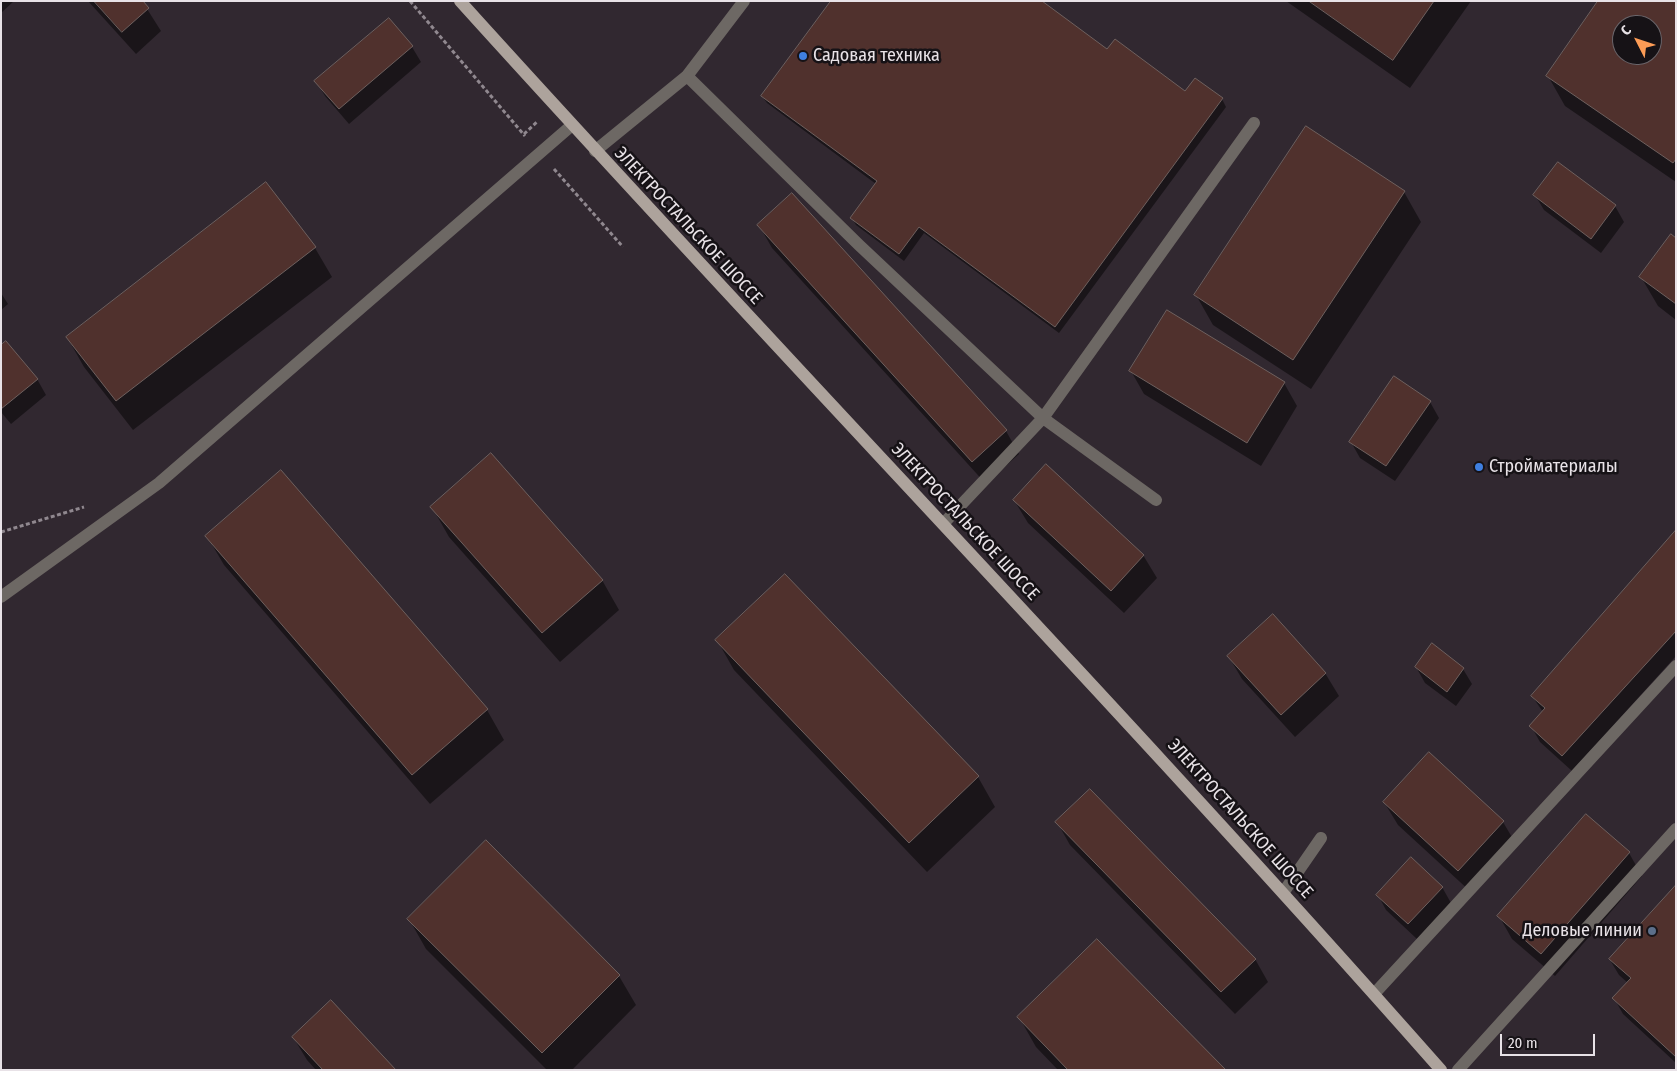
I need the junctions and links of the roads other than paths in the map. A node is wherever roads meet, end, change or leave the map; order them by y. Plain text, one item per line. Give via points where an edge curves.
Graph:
1 (460, 1) edge
2 (744, 1) edge
3 (686, 76) junction
4 (1254, 123) dead end
5 (570, 126) junction
6 (594, 151) junction
7 (1043, 418) junction
8 (1156, 500) dead end
9 (943, 524) junction
10 (1, 597) edge
11 (1676, 666) edge
12 (1676, 828) edge
13 (1321, 838) dead end
14 (1283, 893) junction
15 (1374, 994) junction
16 (1441, 1070) edge
17 (1458, 1070) edge

1 - 5 main road, ЭЛЕКТРОСТАЛЬСКОЕ ШОССЕ
2 - 3 lane
3 - 6 lane
3 - 7 lane
4 - 7 lane
5 - 6 main road, ЭЛЕКТРОСТАЛЬСКОЕ ШОССЕ
5 - 10 lane via 159,483
6 - 9 main road, ЭЛЕКТРОСТАЛЬСКОЕ ШОССЕ
7 - 8 lane
7 - 9 lane
9 - 14 main road, ЭЛЕКТРОСТАЛЬСКОЕ ШОССЕ
11 - 15 lane
12 - 17 lane
13 - 14 lane
14 - 15 main road, ЭЛЕКТРОСТАЛЬСКОЕ ШОССЕ
15 - 16 main road, ЭЛЕКТРОСТАЛЬСКОЕ ШОССЕ

